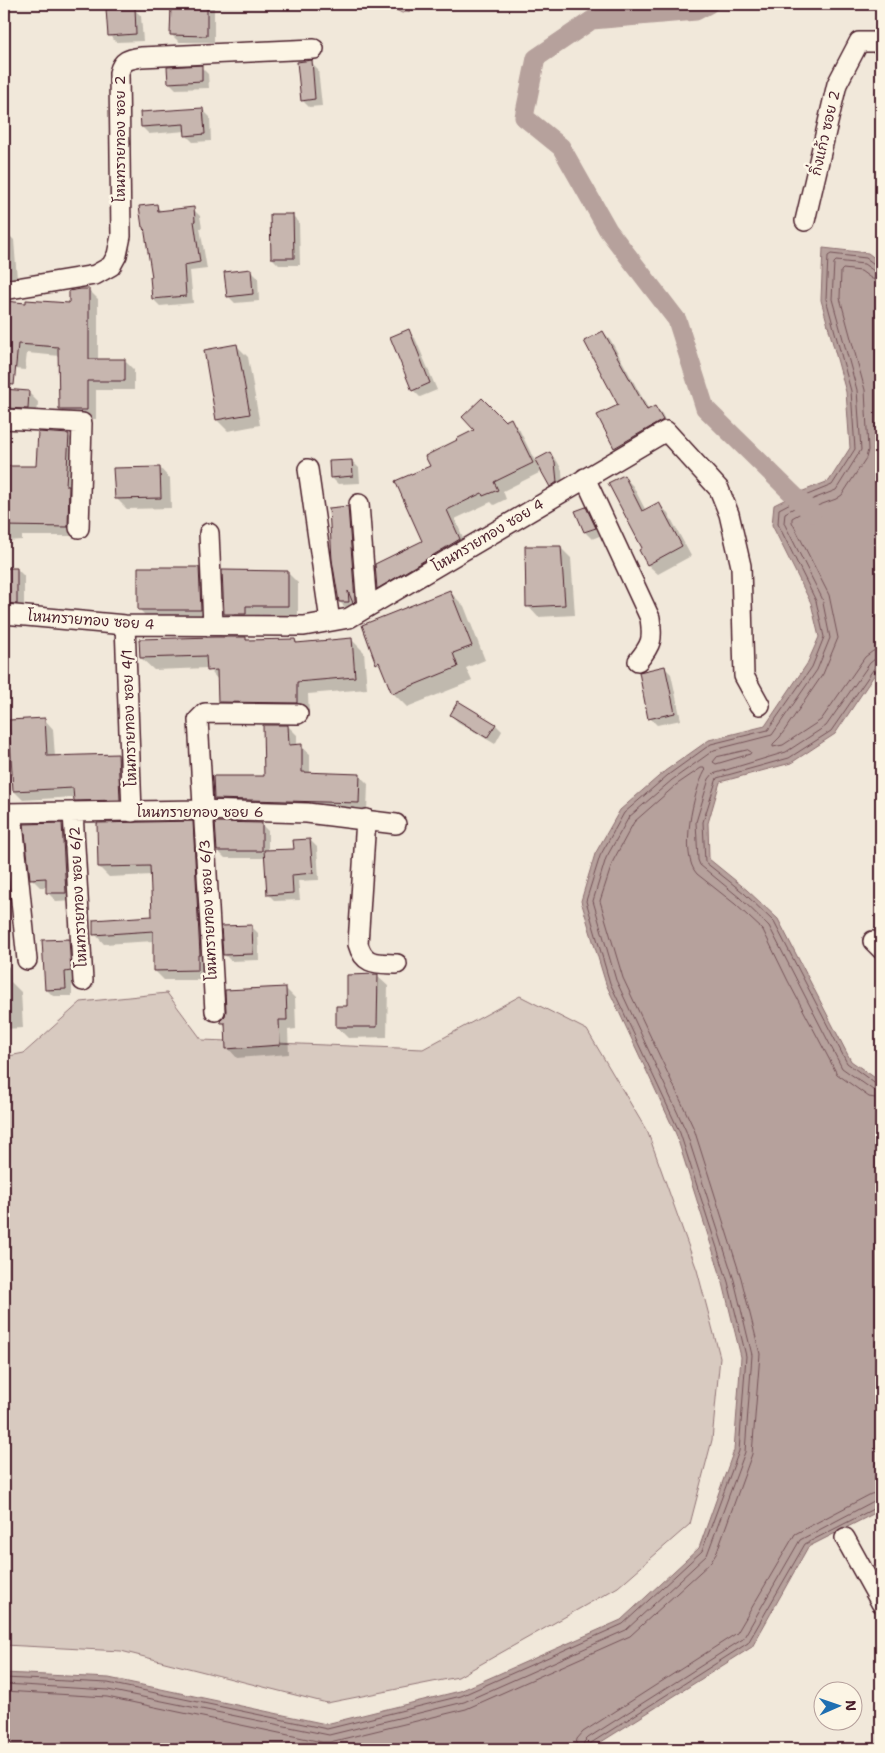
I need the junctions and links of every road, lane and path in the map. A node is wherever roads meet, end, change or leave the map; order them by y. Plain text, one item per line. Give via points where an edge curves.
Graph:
1 (881, 42) edge
2 (314, 49) dead end
3 (805, 221) dead end
4 (4, 290) edge
5 (4, 419) edge
6 (308, 469) dead end
7 (585, 478) junction
8 (359, 504) dead end
9 (78, 528) dead end
10 (209, 533) dead end
11 (367, 607) junction
12 (4, 614) edge
13 (330, 622) junction
14 (125, 625) junction
15 (213, 625) junction
16 (638, 661) dead end
17 (760, 705) dead end
18 (298, 714) dead end
19 (202, 810) junction
20 (73, 812) junction
21 (132, 812) junction
22 (8, 813) edge
23 (366, 819) junction
24 (396, 824) dead end
25 (27, 960) dead end
26 (397, 964) dead end
27 (83, 981) dead end
28 (214, 1011) dead end
29 (845, 1538) dead end
30 (881, 1603) edge

1 - 3 street, กิ่งแก้ว ซอย 2 via 859,42 837,84
2 - 4 street, โหนทรายทอง ซอย 2 via 126,60 119,73 121,236 118,255 111,266 95,276
5 - 9 street via 82,423
6 - 13 street
7 - 11 street, โหนทรายทอง ซอย 4
7 - 16 street via 650,618 651,645
7 - 17 street, โหนทรายทอง ซอย 4 via 666,431 719,489 729,514 741,566 744,676
8 - 11 street
10 - 15 street
11 - 13 street, โหนทรายทอง ซอย 4 via 348,618
12 - 14 street, โหนทรายทอง ซอย 4
13 - 15 street, โหนทรายทอง ซอย 4 via 304,626
14 - 15 street, โหนทรายทอง ซอย 4
14 - 21 street, โหนทรายทอง ซอย 4/1
18 - 19 street, โหนทรายทอง ซอย 6/3 via 205,713 201,716 198,726
19 - 21 street, โหนทรายทอง ซอย 6
19 - 23 street, โหนทรายทอง ซอย 6 via 307,813
19 - 28 street, โหนทรายทอง ซอย 6/3
20 - 21 street, โหนทรายทอง ซอย 6
20 - 22 street, โหนทรายทอง ซอย 6
20 - 27 street, โหนทรายทอง ซอย 6/2
22 - 25 street
23 - 24 street, โหนทรายทอง ซอย 6
23 - 26 street via 358,944 363,957 369,962
29 - 30 street

